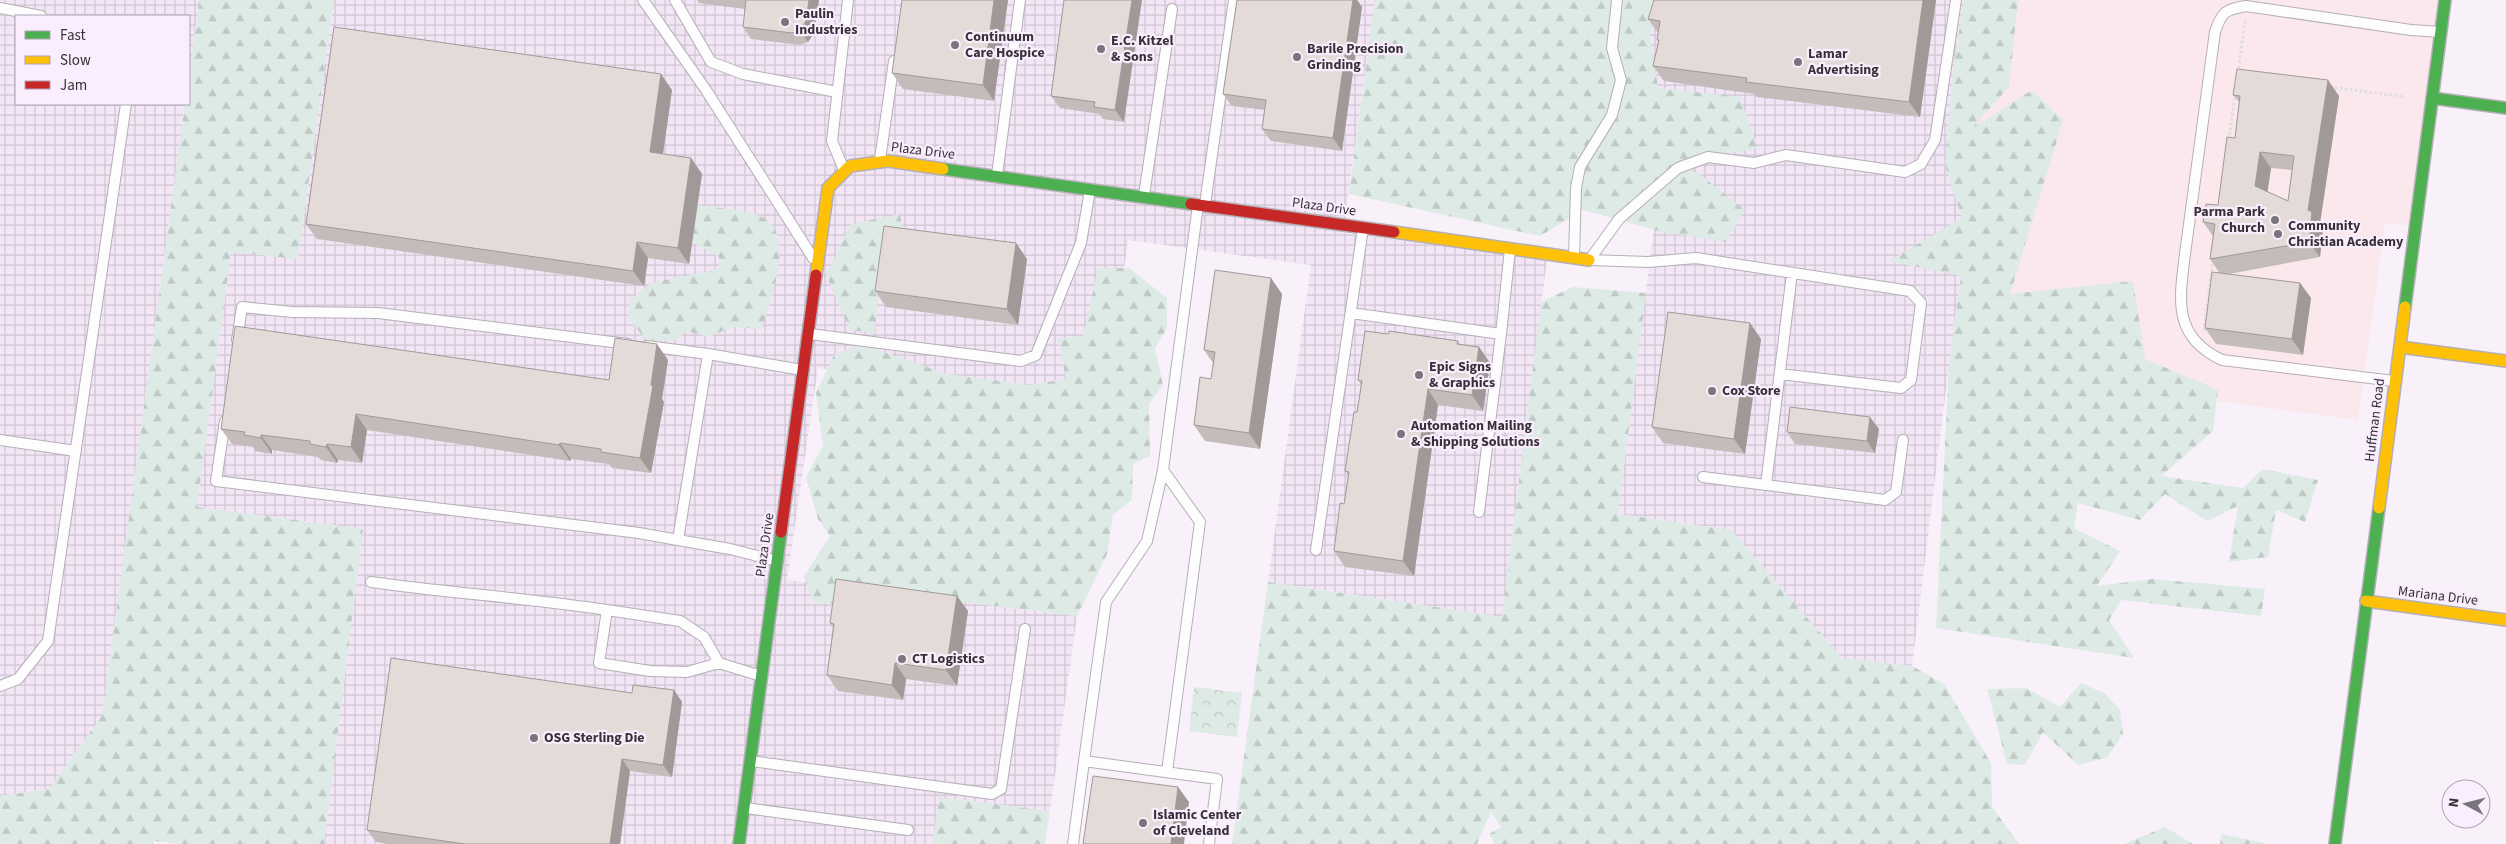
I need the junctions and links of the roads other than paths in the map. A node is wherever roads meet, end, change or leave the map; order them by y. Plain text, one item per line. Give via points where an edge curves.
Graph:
1 (643, 0) edge
2 (676, 0) edge
3 (848, 0) edge
4 (1020, 0) edge
5 (1234, 0) edge
6 (1617, 0) edge
7 (1956, 0) edge
8 (2445, 0) edge
9 (0, 8) edge
10 (1172, 9) dead end
11 (36, 15) edge
12 (2441, 32) junction
13 (896, 49) edge
14 (837, 92) junction
15 (2432, 98) junction
16 (126, 105) edge
17 (2506, 108) edge
18 (880, 161) junction
19 (845, 171) junction
20 (997, 176) junction
21 (1091, 188) junction
22 (1144, 196) junction
23 (1201, 204) junction
24 (1363, 227) junction
25 (1510, 248) junction
26 (1574, 258) junction
27 (1589, 260) junction
28 (817, 266) junction
29 (1792, 273) junction
30 (1351, 313) junction
31 (809, 334) junction
32 (1501, 334) junction
33 (236, 346) edge
34 (2400, 347) junction
35 (708, 354) junction
36 (2506, 361) edge
37 (804, 370) junction
38 (1780, 374) junction
39 (2395, 381) junction
40 (226, 414) edge
41 (0, 440) edge
42 (1902, 440) dead end
43 (76, 451) junction
44 (1163, 470) junction
45 (1703, 477) dead end
46 (1766, 486) junction
47 (1480, 512) dead end
48 (678, 540) junction
49 (1316, 550) dead end
50 (778, 561) junction
51 (370, 582) dead end
52 (2366, 602) junction
53 (607, 610) junction
54 (2506, 620) edge
55 (1025, 629) dead end
56 (719, 663) junction
57 (762, 676) junction
58 (0, 686) edge
59 (750, 761) junction
60 (1084, 761) junction
61 (1167, 772) junction
62 (744, 807) junction
63 (908, 830) dead end
64 (738, 844) edge
65 (1073, 844) edge
66 (1209, 844) edge
67 (2335, 844) edge

1 - 28 lane via 706,90
2 - 14 lane via 711,62 743,74
3 - 14 lane
4 - 20 lane
5 - 23 lane
6 - 26 lane via 1612,48 1621,80 1612,115 1580,167 1576,188
7 - 27 lane via 1935,140 1921,164 1904,172 1786,155 1754,163 1708,157 1678,168 1619,219
8 - 12 street, Huffman Road
9 - 11 lane
10 - 22 lane
12 - 15 street, Huffman Road
12 - 39 lane via 2246,6 2221,15 2215,32 2180,291 2181,309 2190,334 2202,349 2222,360
13 - 18 lane
14 - 19 lane via 832,141
15 - 17 street
15 - 34 street, Huffman Road
16 - 43 lane
18 - 19 street, Plaza Drive via 850,166
18 - 20 street, Plaza Drive
19 - 28 street, Plaza Drive via 828,188
20 - 21 street, Plaza Drive
21 - 22 street, Plaza Drive
21 - 31 lane via 1081,243 1036,355 1021,361
22 - 23 street, Plaza Drive
23 - 24 street, Plaza Drive
23 - 44 lane
24 - 25 street, Plaza Drive
24 - 30 lane
25 - 26 street, Plaza Drive
25 - 32 lane
26 - 27 street, Plaza Drive
27 - 29 lane via 1648,262 1696,258
28 - 31 street, Plaza Drive
29 - 38 lane
29 - 38 lane via 1910,291 1921,303 1911,380 1901,388
30 - 32 lane
30 - 49 lane
31 - 37 street, Plaza Drive
32 - 47 lane
33 - 35 lane via 242,307 292,312 378,313
34 - 36 street
34 - 39 street, Huffman Road
35 - 37 lane
35 - 48 lane
37 - 50 street, Plaza Drive
38 - 46 lane
39 - 52 street, Huffman Road
40 - 48 lane via 216,481
41 - 43 lane
42 - 46 lane via 1896,492 1885,500
43 - 58 lane via 48,640 18,679
44 - 60 lane via 1147,541 1106,602
44 - 61 lane via 1200,522
45 - 46 lane
48 - 50 lane
50 - 57 street, Plaza Drive
51 - 53 lane via 544,600
52 - 54 street, Mariana Drive
52 - 67 street, Huffman Road
53 - 56 lane via 680,621 704,637
53 - 56 lane via 599,663 650,671 687,672
55 - 59 lane via 1001,789 992,794
56 - 57 lane
57 - 59 street, Plaza Drive
59 - 62 street, Plaza Drive
60 - 61 lane
60 - 65 lane
61 - 66 lane via 1217,779
62 - 63 lane
62 - 64 street, Plaza Drive

